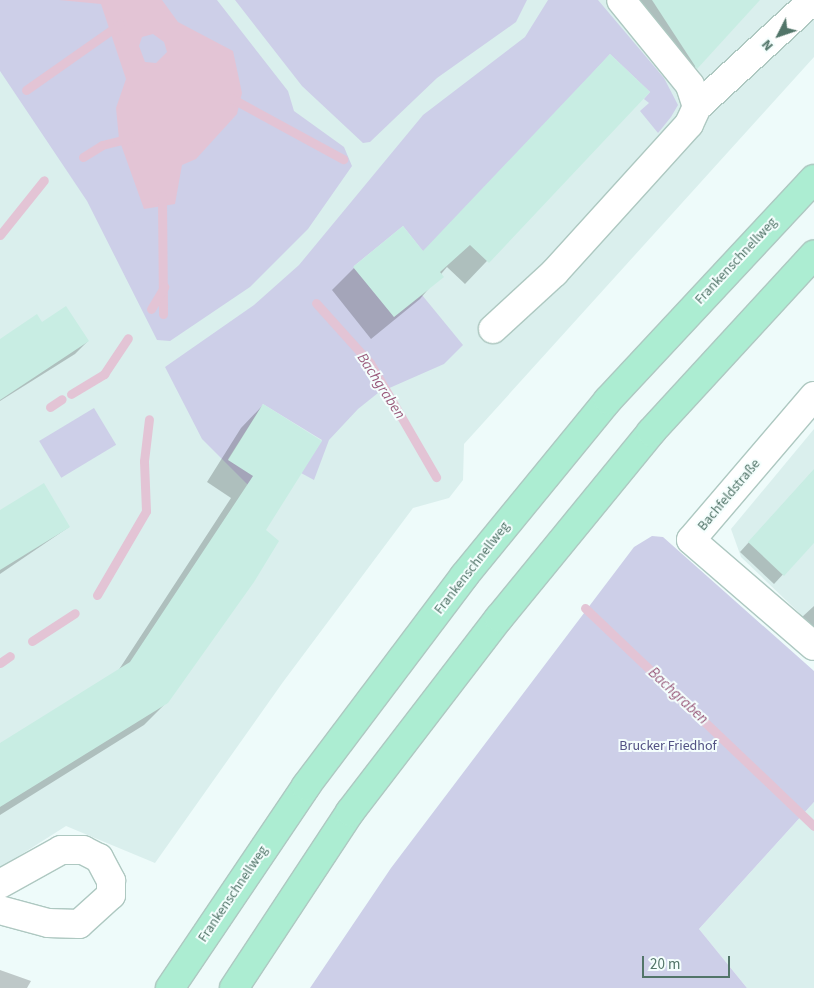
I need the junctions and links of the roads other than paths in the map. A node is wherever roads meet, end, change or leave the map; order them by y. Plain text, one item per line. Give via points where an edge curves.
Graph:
1 (622, 0) edge
2 (813, 0) edge
3 (697, 107) junction
4 (814, 179) edge
5 (814, 255) edge
6 (493, 330) dead end
7 (814, 396) edge
8 (814, 646) edge
9 (0, 884) edge
10 (0, 910) edge
11 (170, 988) edge
12 (234, 988) edge

1 - 3 street via 690,85
2 - 3 street
3 - 6 street via 689,124 554,273
4 - 11 highway, Frankenschnellweg via 608,400 464,576 306,786
5 - 12 highway via 651,432 499,618 350,812
7 - 8 street, Bachfeldstraße via 691,540
9 - 10 street via 61,850 83,850 98,858 107,866 111,881 111,895 79,924 48,923

